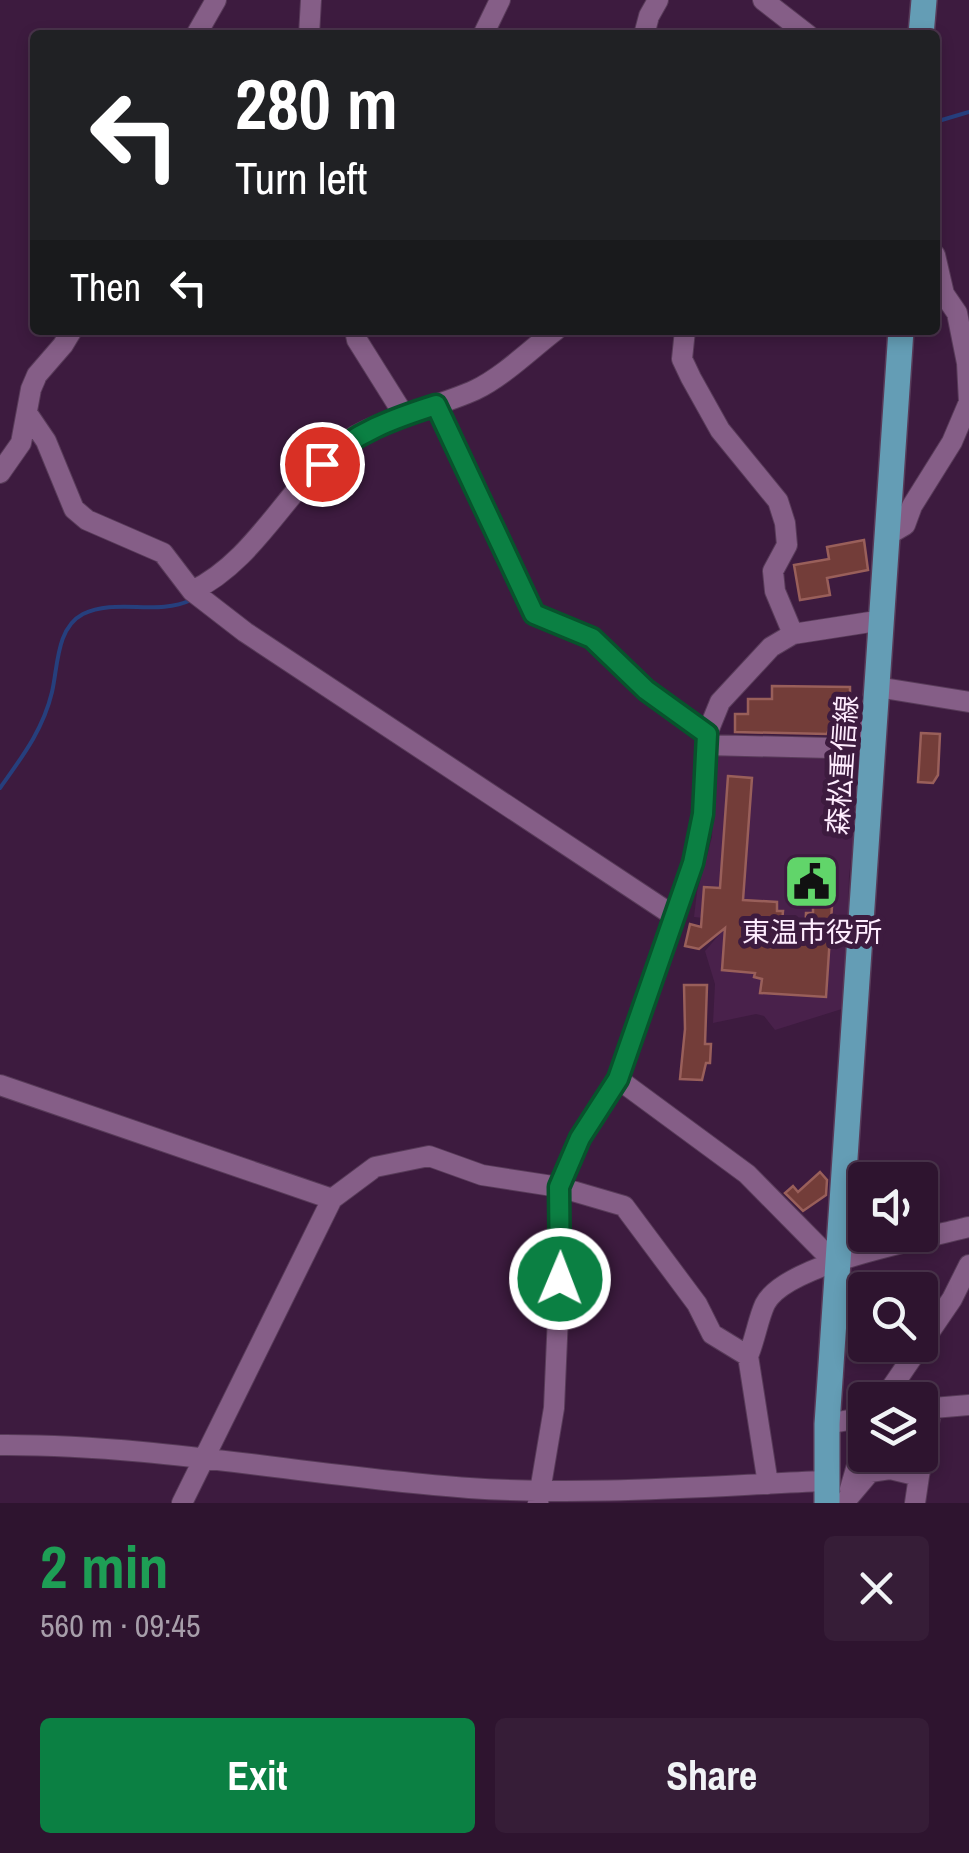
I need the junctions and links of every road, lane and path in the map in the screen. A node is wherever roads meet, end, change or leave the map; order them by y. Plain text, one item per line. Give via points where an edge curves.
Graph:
1 (216, 0) edge
2 (311, 0) edge
3 (500, 0) edge
4 (658, 0) edge
5 (764, 0) edge
6 (924, 0) edge
7 (199, 30) edge
8 (309, 30) edge
9 (485, 30) edge
10 (645, 30) edge
11 (802, 30) edge
12 (921, 30) edge
13 (940, 276) edge
14 (69, 335) edge
15 (356, 335) edge
16 (549, 335) edge
17 (685, 335) edge
18 (901, 335) edge
19 (436, 405) junction
20 (26, 413) junction
21 (404, 415) junction
22 (0, 474) edge
23 (888, 534) junction
24 (192, 591) junction
25 (883, 620) junction
26 (793, 634) junction
27 (877, 687) junction
28 (969, 702) edge
29 (874, 721) junction
30 (707, 740) junction
31 (674, 916) junction
32 (618, 1079) junction
33 (0, 1085) edge
34 (559, 1187) junction
35 (332, 1198) junction
36 (969, 1227) edge
37 (838, 1260) junction
38 (969, 1265) edge
39 (748, 1356) junction
40 (895, 1382) edge
41 (969, 1405) edge
42 (938, 1407) edge
43 (848, 1420) edge
44 (827, 1424) junction
45 (0, 1445) edge
46 (204, 1459) junction
47 (848, 1472) edge
48 (920, 1472) edge
49 (920, 1476) junction
50 (768, 1484) junction
51 (442, 1494) edge
52 (836, 1496) edge
53 (540, 1497) edge
54 (182, 1503) edge
55 (914, 1503) edge

1 - 7 street
2 - 8 street
3 - 9 street
4 - 10 street
5 - 11 street
6 - 12 main road
13 - 23 street via 957,312 969,402 905,525
14 - 20 street via 37,375
15 - 21 street
16 - 19 street via 479,388
17 - 26 street via 682,359 691,378 720,430 778,502 787,545 773,572 774,591
18 - 23 main road, 森松重信線
19 - 21 street
19 - 30 street via 534,614 592,638
20 - 22 street via 21,443
20 - 24 street via 46,441 74,509 163,553
21 - 24 street via 342,444 246,550
23 - 25 main road, 森松重信線
24 - 31 street
25 - 26 street
25 - 27 main road, 森松重信線
26 - 30 street via 771,646 720,702
27 - 28 street
27 - 29 main road, 森松重信線
29 - 30 street via 831,748
29 - 37 main road, 森松重信線
30 - 31 street via 703,814
31 - 32 street
32 - 34 street via 580,1138
32 - 37 street via 747,1174
33 - 35 street
34 - 35 street via 482,1175 428,1156 375,1167
34 - 39 street via 624,1206 712,1334
34 - 53 street via 554,1408
35 - 46 street
36 - 37 street
37 - 39 street via 786,1284 766,1302
37 - 44 main road, 森松重信線
38 - 40 street
39 - 50 street
41 - 42 street
43 - 44 street
44 - 52 main road, 森松重信線
45 - 46 street
46 - 51 street
46 - 54 street
47 - 52 street
48 - 49 street
49 - 52 street via 870,1472
49 - 55 street
50 - 52 street
50 - 53 street
51 - 53 street

